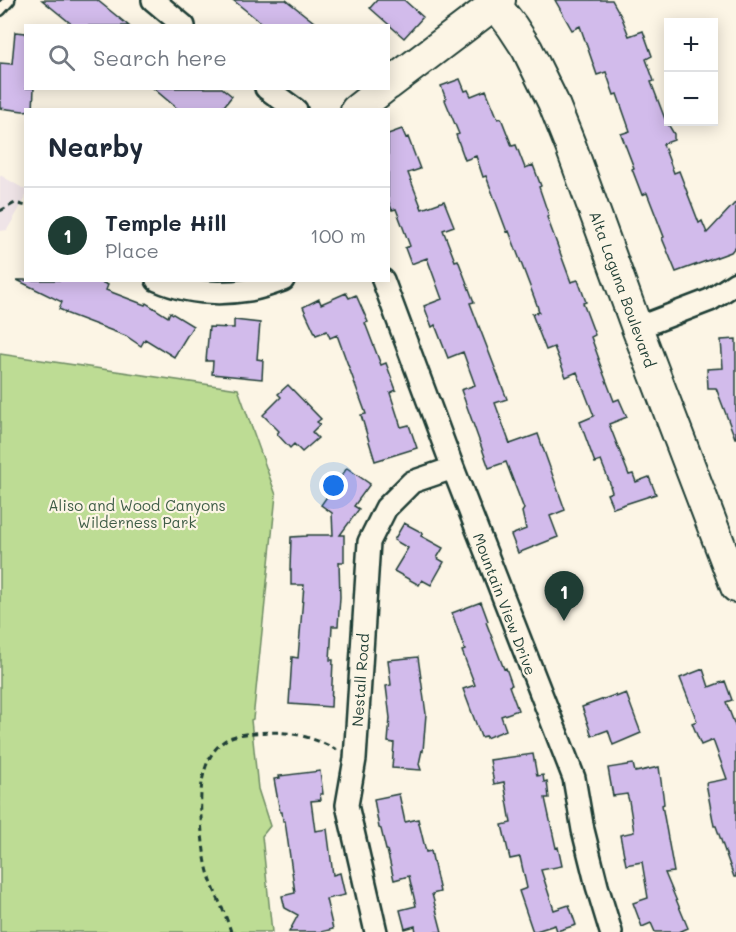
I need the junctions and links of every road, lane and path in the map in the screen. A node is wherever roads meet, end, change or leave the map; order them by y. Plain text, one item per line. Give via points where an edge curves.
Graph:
1 (9, 0) edge
2 (153, 0) edge
3 (496, 1) edge
4 (0, 10) edge
5 (182, 24) edge
6 (390, 83) edge
7 (269, 90) edge
8 (381, 90) edge
9 (293, 108) edge
10 (359, 108) edge
11 (24, 205) edge
12 (0, 211) edge
13 (161, 282) edge
14 (277, 282) edge
15 (384, 282) edge
16 (736, 283) edge
17 (637, 328) junction
18 (453, 468) junction
19 (731, 555) edge
20 (736, 587) edge
21 (355, 759) junction
22 (231, 932) edge
23 (376, 932) edge
24 (612, 932) edge

1 - 4 lane
2 - 5 street
3 - 6 main road
3 - 17 main road, Alta Laguna Boulevard via 553,102
7 - 9 street
8 - 10 main road
11 - 12 path via 15,202
13 - 14 street via 217,293 251,290
15 - 18 street, Mountain View Drive
16 - 17 street via 710,300
17 - 19 main road, Alta Laguna Boulevard
18 - 21 street, Nestall Road via 412,482 386,508 369,542
18 - 24 street, Mountain View Drive via 574,778 583,830
19 - 20 main road, Alta Laguna Boulevard
21 - 22 path via 319,741 282,732 244,734 223,742 214,751 202,778 203,843 215,893
21 - 23 street, Nestall Road via 347,805

